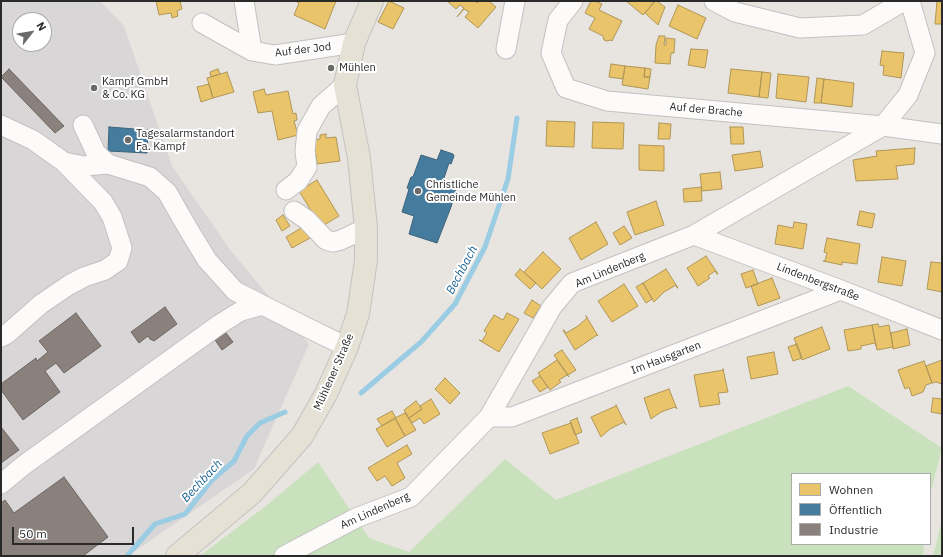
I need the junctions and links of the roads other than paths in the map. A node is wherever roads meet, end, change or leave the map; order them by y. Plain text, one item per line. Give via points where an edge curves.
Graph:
1 (244, 1) edge
2 (372, 1) edge
3 (516, 1) edge
4 (573, 1) edge
5 (714, 1) edge
6 (904, 1) edge
7 (910, 1) edge
8 (202, 23) dead end
9 (354, 43) junction
10 (506, 49) dead end
11 (252, 51) junction
12 (345, 85) junction
13 (1, 125) edge
14 (84, 125) dead end
15 (883, 126) junction
16 (942, 134) edge
17 (64, 162) junction
18 (108, 164) junction
19 (286, 190) dead end
20 (294, 211) dead end
21 (366, 228) junction
22 (694, 235) junction
23 (841, 290) junction
24 (262, 305) junction
25 (942, 330) edge
26 (1, 337) edge
27 (347, 347) junction
28 (489, 417) junction
29 (1, 484) edge
30 (177, 556) edge
31 (284, 556) edge

1 - 11 street
2 - 9 main road, Mühlener Straße
3 - 10 street
4 - 15 street, Auf der Brache via 558,20 551,53 566,88 607,101
5 - 6 street via 735,12 800,28 863,25
7 - 15 street, Am Lindenberg via 925,53 908,95
8 - 11 street, Auf der Jod
9 - 11 street, Auf der Jod via 275,55
9 - 12 main road, Mühlener Straße
12 - 19 street via 321,106 307,131 307,167 298,181
12 - 21 main road, Mühlener Straße via 359,158
13 - 17 street via 33,140
14 - 18 street via 96,153
15 - 16 street, Auf der Brache
15 - 22 street, Am Lindenberg
17 - 18 street via 83,166
17 - 26 street via 103,202 112,217 122,248 118,261 105,270 69,285
18 - 24 street via 150,177 167,192 207,260 235,291
20 - 21 street via 307,220 326,240 332,242
21 - 27 main road, Mühlener Straße via 366,260 358,314
22 - 23 street, Lindenbergstraße
22 - 28 street, Am Lindenberg via 572,283 552,307
23 - 25 street, Lindenbergstraße
23 - 28 street, Im Hausgarten via 512,417
24 - 27 street
24 - 29 street via 241,311 220,324
27 - 30 main road, Mühlener Straße via 326,394 302,436 252,493
28 - 31 street, Am Lindenberg via 411,497 356,518

